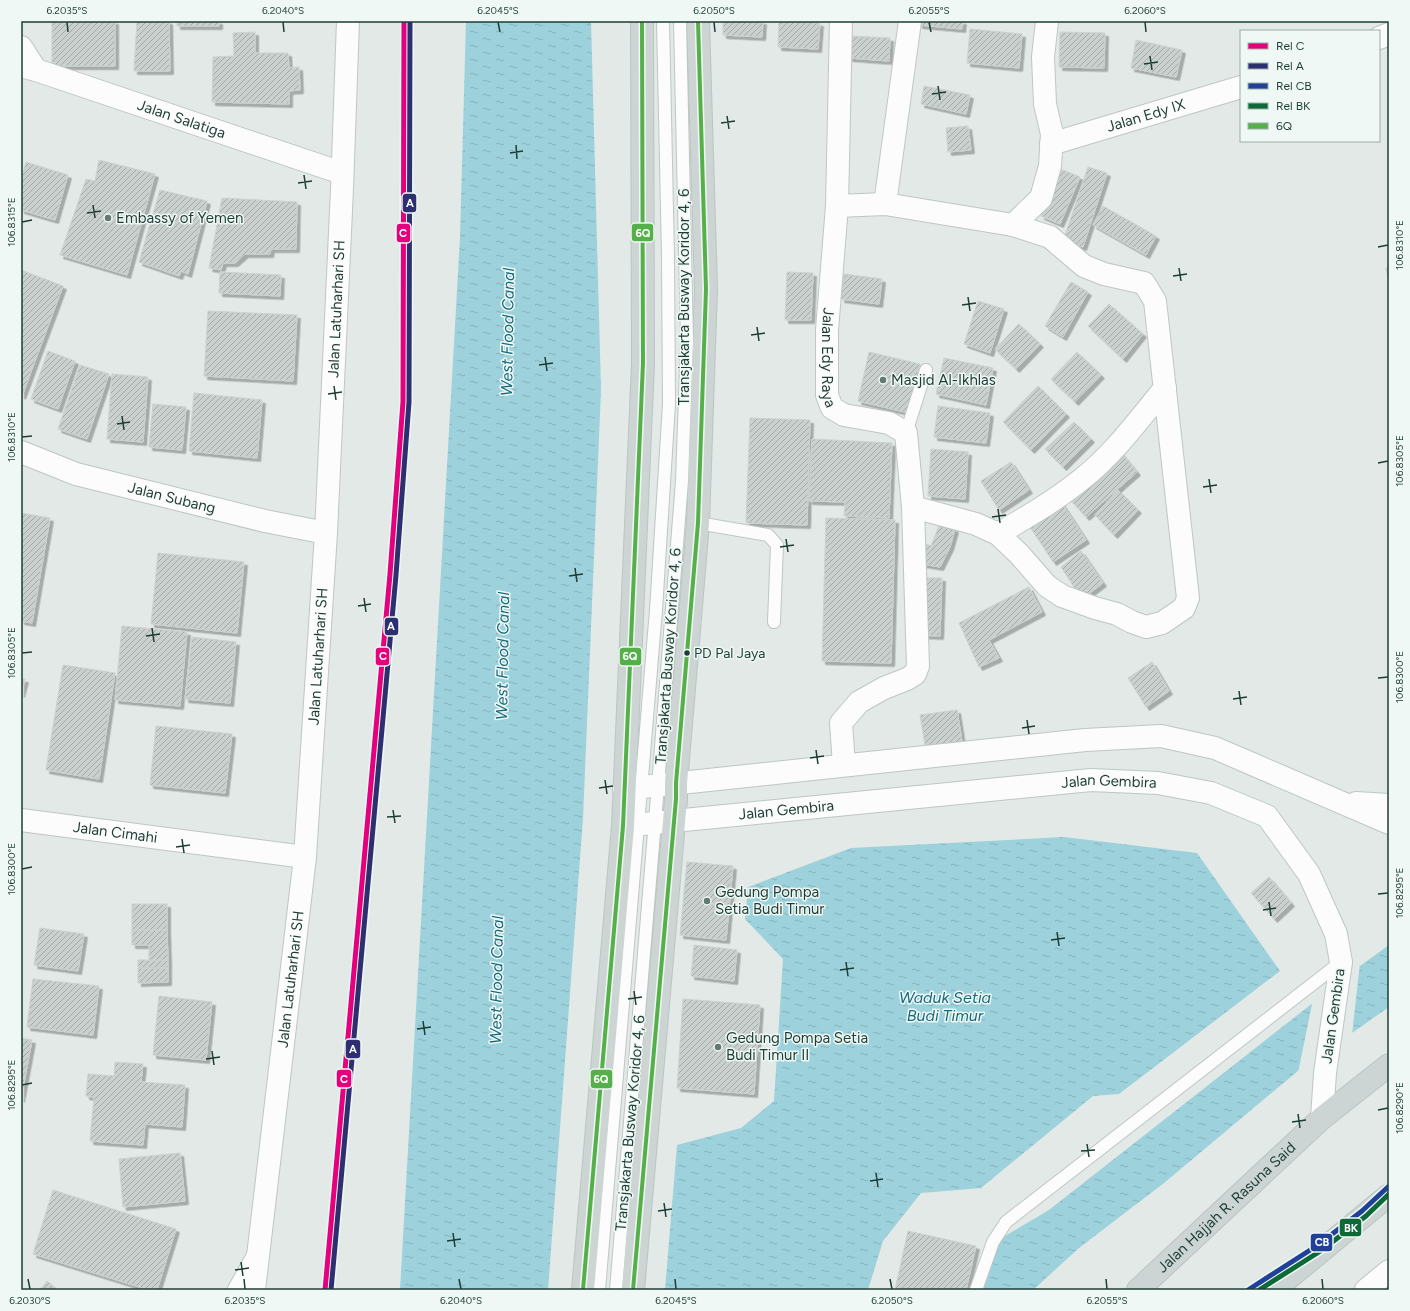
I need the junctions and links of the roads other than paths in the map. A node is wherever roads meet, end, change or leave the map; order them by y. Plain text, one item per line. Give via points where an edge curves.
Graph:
1 (348, 21) edge
2 (642, 21) edge
3 (663, 21) edge
4 (680, 21) edge
5 (698, 21) edge
6 (841, 21) edge
7 (910, 21) edge
8 (1047, 21) edge
9 (21, 47) edge
10 (28, 68) edge
11 (1240, 87) edge
12 (1051, 144) junction
13 (342, 173) junction
14 (885, 204) junction
15 (837, 206) junction
16 (1013, 225) junction
17 (926, 370) dead end
18 (1165, 388) junction
19 (906, 433) junction
20 (21, 452) edge
21 (913, 507) junction
22 (698, 523) junction
23 (326, 533) junction
24 (998, 534) junction
25 (774, 622) dead end
26 (844, 765) junction
27 (1341, 802) junction
28 (647, 805) junction
29 (1389, 805) edge
30 (21, 820) edge
31 (1389, 823) edge
32 (305, 857) junction
33 (1340, 970) junction
34 (1389, 1065) edge
35 (1322, 1118) junction
36 (1389, 1195) edge
37 (257, 1258) junction
38 (239, 1290) edge
39 (254, 1290) edge
40 (583, 1290) edge
41 (599, 1290) edge
42 (616, 1290) edge
43 (633, 1290) edge
44 (976, 1290) edge
45 (1138, 1290) edge
46 (1274, 1290) edge

1 - 13 street, Jalan Latuharhari SH
2 - 28 main road
3 - 28 lane via 669,404
4 - 28 lane, Transjakarta Busway Koridor 4, 6 via 688,341 681,489
5 - 22 main road via 706,290
6 - 15 street, Jalan Edy Raya
7 - 14 street
8 - 12 street via 1043,57 1045,104 1052,134
9 - 10 street
10 - 13 street, Jalan Salatiga
11 - 12 street, Jalan Edy IX
12 - 16 street via 1050,166 1041,198
13 - 23 street, Jalan Latuharhari SH
14 - 15 street
14 - 16 street
15 - 19 street, Jalan Edy Raya via 827,330 827,395 832,408 844,415 889,423
16 - 18 street via 1050,237 1084,266 1104,274 1144,283 1155,301
17 - 19 lane
18 - 24 street via 1120,443 1083,478 1046,505
18 - 24 street via 1188,598 1184,608 1162,623 1146,627 1117,614 1062,596 1047,586
19 - 21 street
20 - 23 street, Jalan Subang via 76,474 265,521
21 - 24 street via 976,524
21 - 26 street via 918,666 915,674 907,679 859,702 841,724
22 - 25 lane via 768,535 777,545
22 - 28 main road
23 - 32 street, Jalan Latuharhari SH
26 - 27 street via 1085,740 1161,736 1215,748
26 - 28 street
27 - 29 street
27 - 31 street
28 - 33 street, Jalan Gembira via 1091,780 1158,783 1211,793 1267,816 1308,874 1336,934
28 - 40 main road
28 - 41 lane, Transjakarta Busway Koridor 4, 6
28 - 42 lane, Transjakarta Busway Koridor 4, 6
28 - 43 main road
30 - 32 street, Jalan Cimahi
32 - 37 street, Jalan Latuharhari SH
33 - 35 street, Jalan Gembira via 1325,1073
33 - 44 lane via 1006,1222 993,1242
34 - 35 main road, Jalan Hajjah R. Rasuna Said
35 - 45 main road, Jalan Hajjah R. Rasuna Said
36 - 46 main road
37 - 38 street
37 - 39 street, Jalan Latuharhari SH

